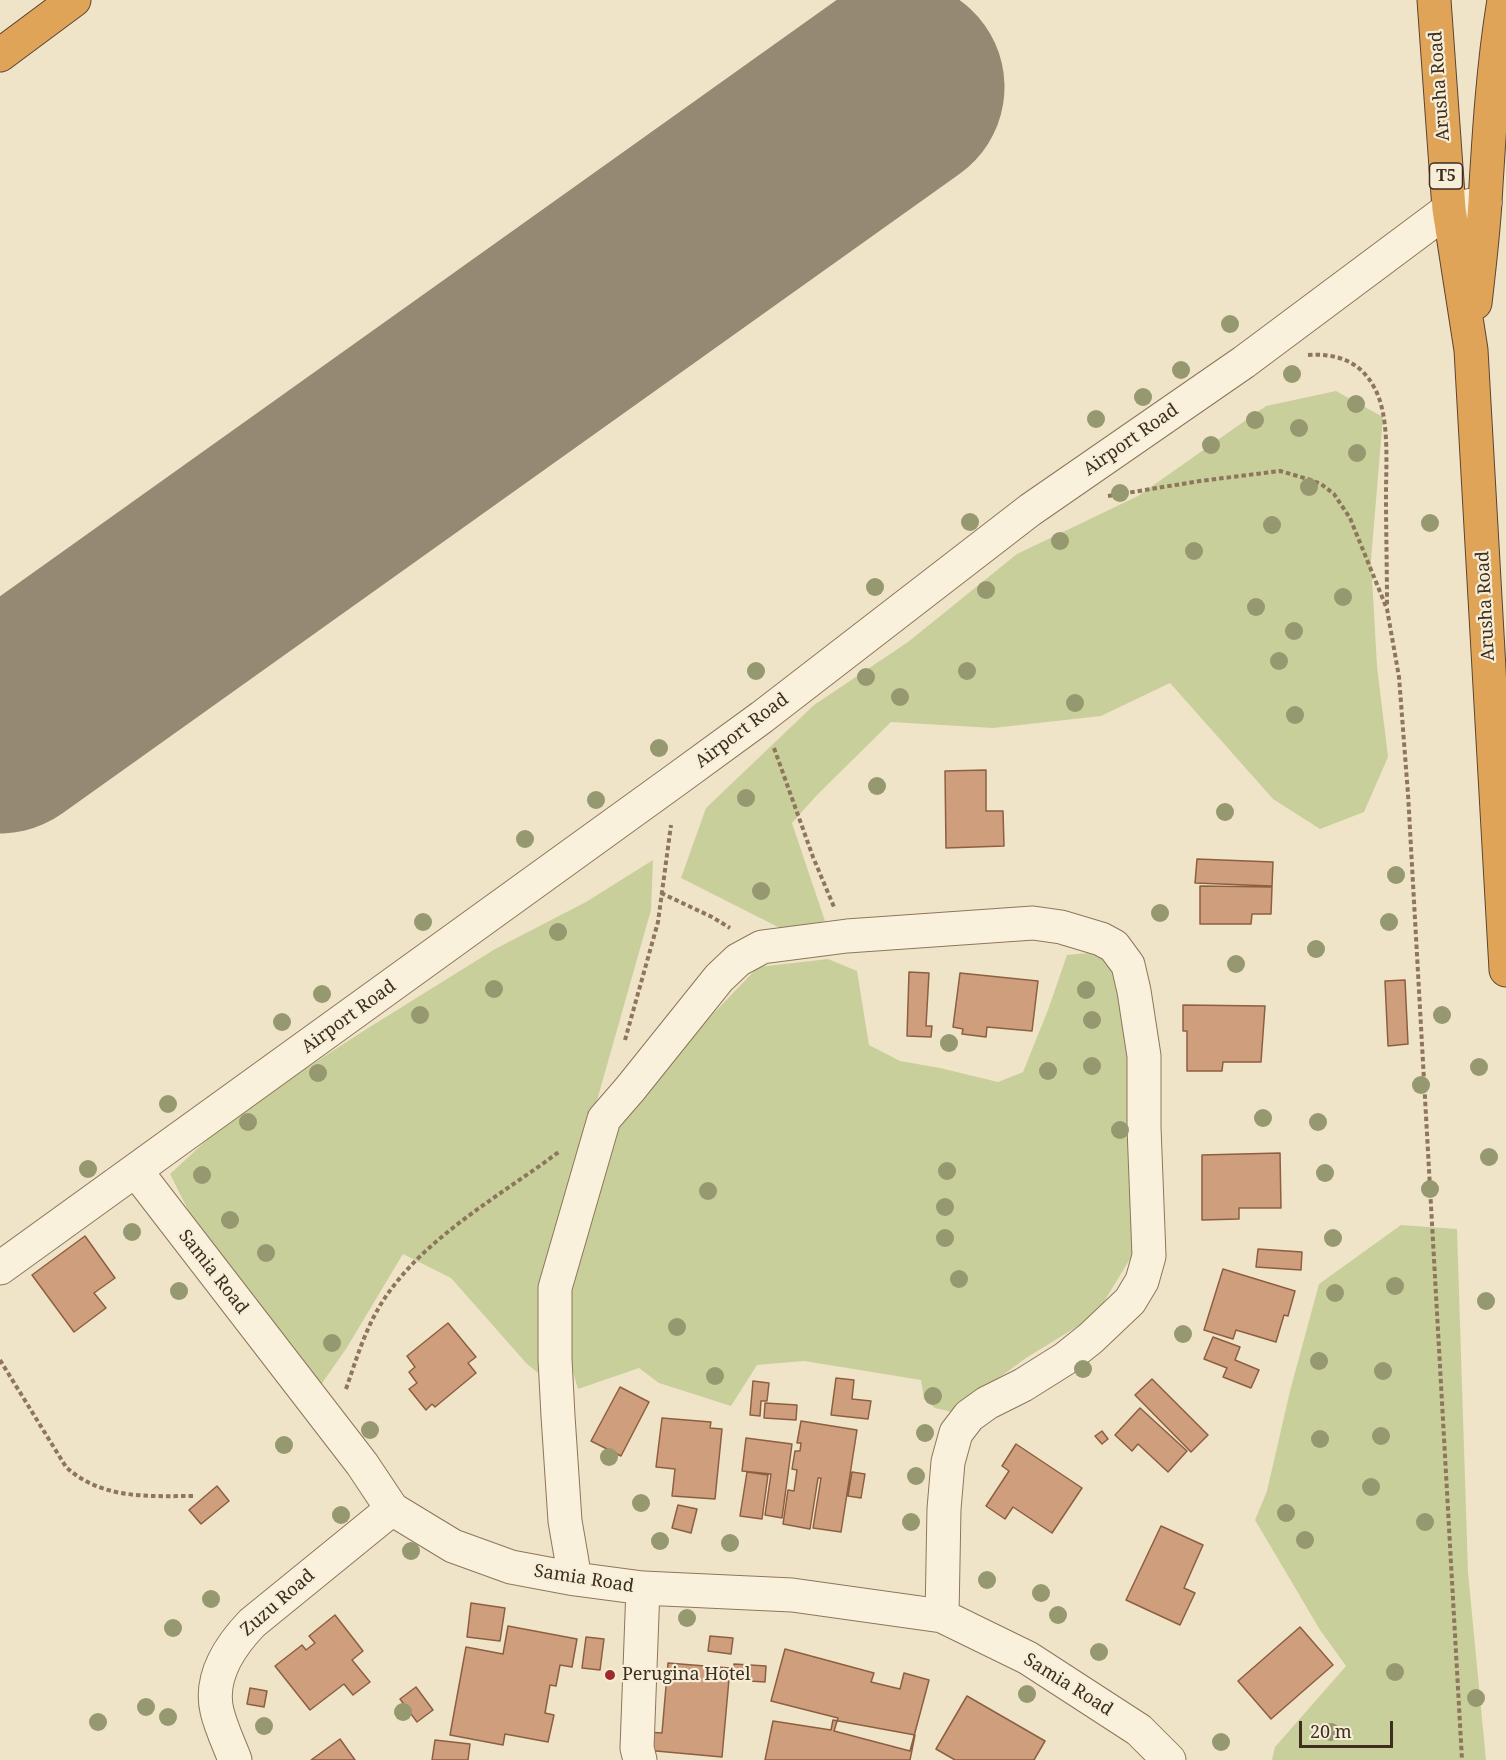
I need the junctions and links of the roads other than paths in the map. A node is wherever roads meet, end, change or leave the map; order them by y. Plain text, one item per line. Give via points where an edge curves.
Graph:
1 (74, 0) edge
2 (1434, 0) edge
3 (1504, 0) edge
4 (0, 55) edge
5 (1485, 203) junction
6 (1449, 209) junction
7 (1471, 350) junction
8 (1506, 970) edge
9 (136, 1171) junction
10 (0, 1268) edge
11 (392, 1509) junction
12 (575, 1579) junction
13 (643, 1588) junction
14 (942, 1616) junction
15 (235, 1760) edge
16 (640, 1760) edge
17 (1169, 1760) edge

1 - 4 highway
2 - 6 highway, Arusha Road / T5
3 - 5 highway, Arusha Road / T5 via 1487,149
5 - 6 street, Airport Road
5 - 7 highway, Arusha Road / T5
6 - 7 highway, Arusha Road / T5
6 - 9 street, Airport Road via 1244,362 1030,510 762,717
7 - 8 highway, Arusha Road / T5
9 - 10 street, Airport Road
9 - 11 street, Samia Road via 362,1464
11 - 12 street, Samia Road via 453,1546 511,1567
11 - 15 street, Zuzu Road via 234,1641 216,1688 217,1711
12 - 13 street, Samia Road
12 - 14 street via 565,1521 555,1359 555,1288 604,1119 719,978 738,960 762,947 847,936 1033,923 1101,939 1114,946 1128,965 1144,1056 1149,1256 1142,1281 1130,1300 1091,1338 1023,1385 987,1403 969,1416 956,1433 948,1462 944,1509
13 - 14 street, Samia Road via 792,1595
13 - 16 street via 637,1748
14 - 17 street, Samia Road via 1028,1658 1139,1730

